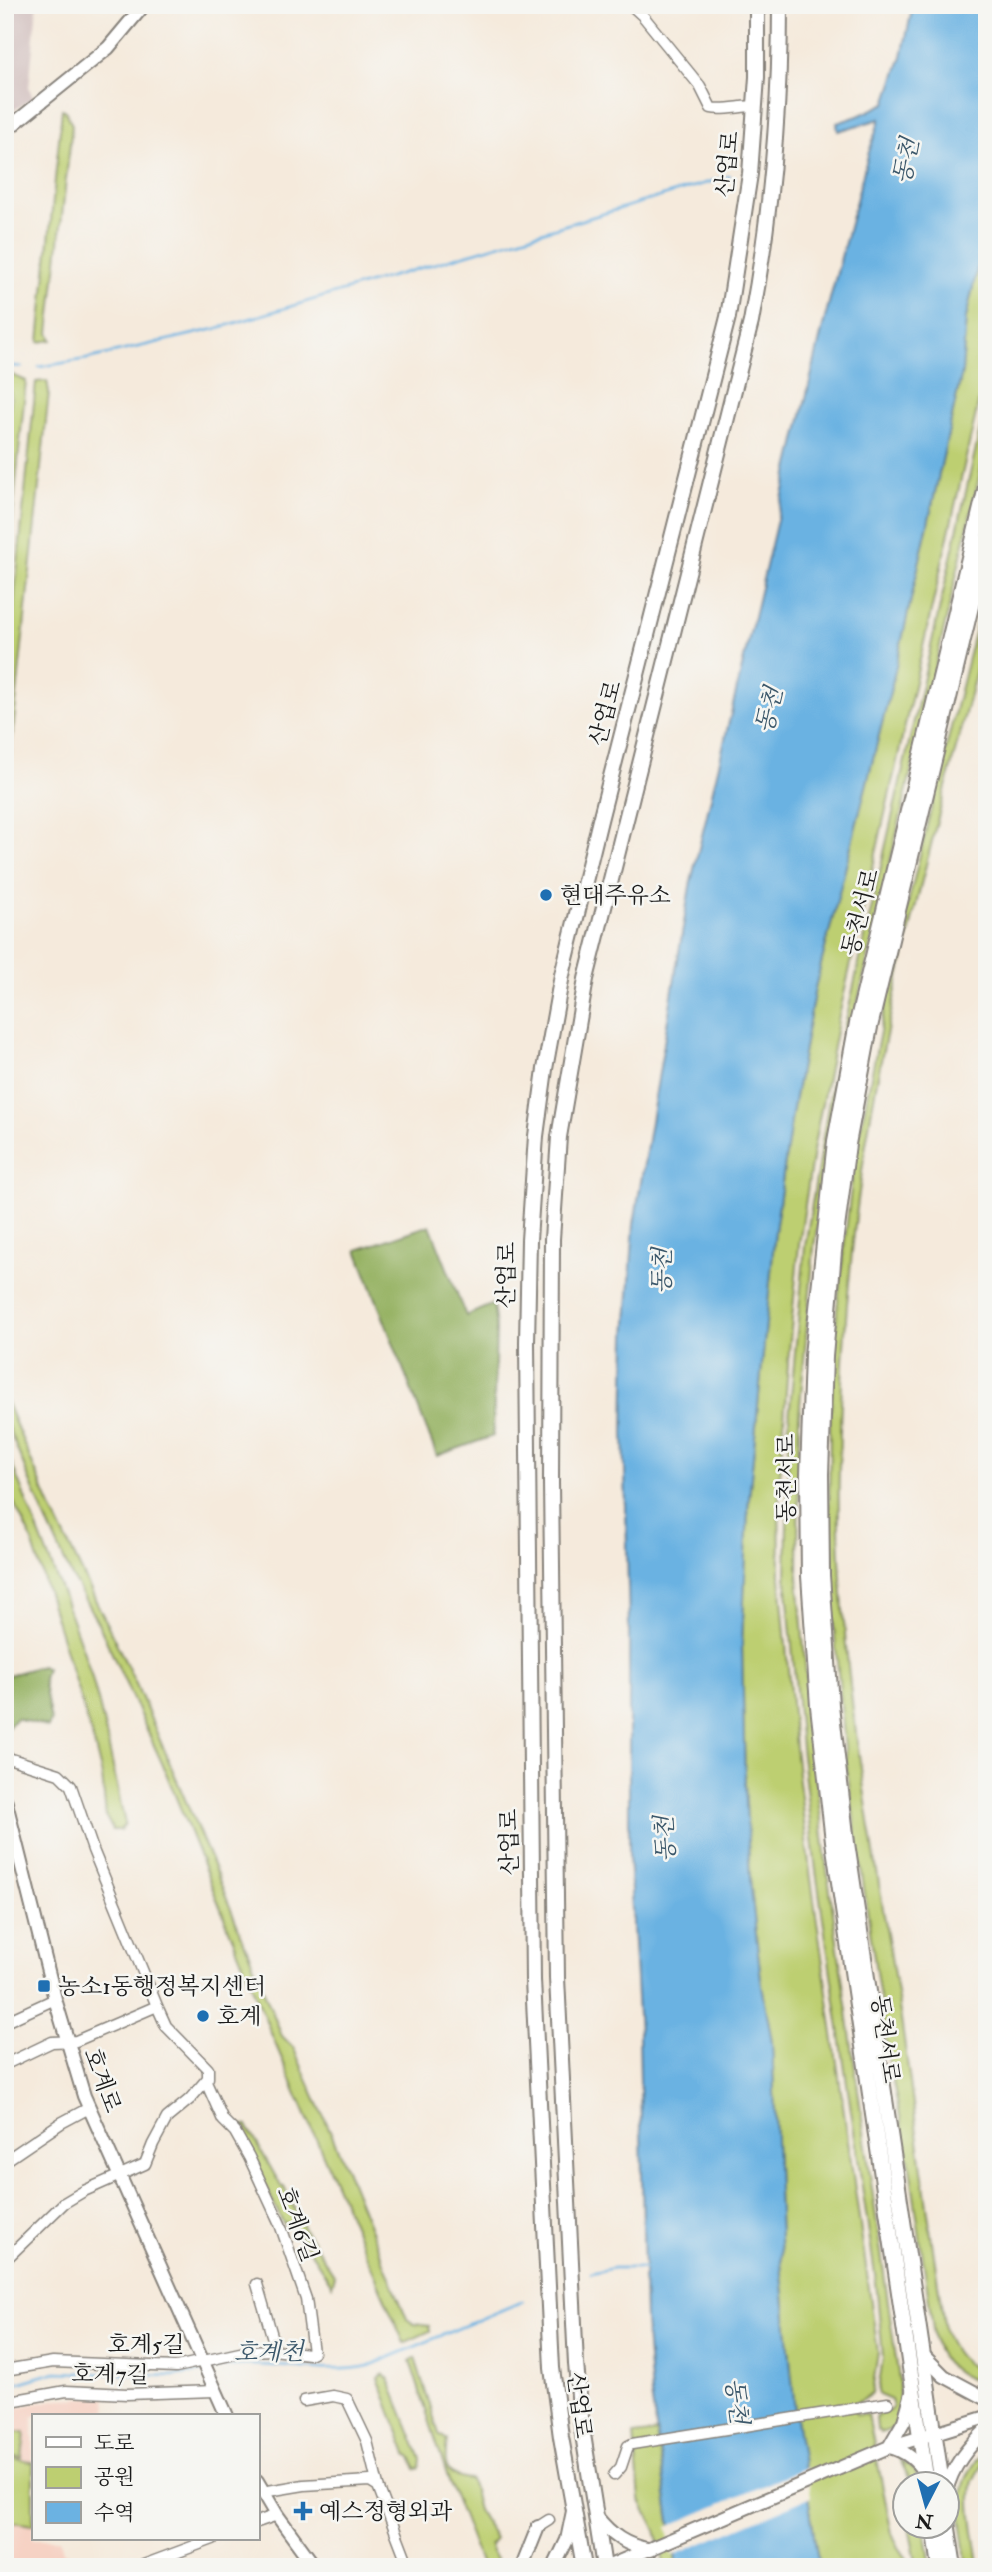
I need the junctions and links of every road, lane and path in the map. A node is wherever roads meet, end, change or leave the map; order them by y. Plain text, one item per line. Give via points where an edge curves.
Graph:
1 (144, 5) edge
2 (631, 5) edge
3 (757, 5) edge
4 (780, 5) edge
5 (755, 106) junction
6 (5, 131) edge
7 (987, 483) edge
8 (987, 540) edge
9 (5, 1757) edge
10 (5, 1798) edge
11 (55, 1998) junction
12 (157, 2006) junction
13 (5, 2022) edge
14 (67, 2042) junction
15 (5, 2051) edge
16 (8, 2064) edge
17 (206, 2081) junction
18 (89, 2108) junction
19 (5, 2161) edge
20 (120, 2175) junction
21 (5, 2260) edge
22 (257, 2284) dead end
23 (273, 2350) junction
24 (923, 2354) junction
25 (203, 2363) junction
26 (5, 2370) edge
27 (213, 2387) junction
28 (913, 2390) junction
29 (987, 2399) edge
30 (6, 2400) edge
31 (304, 2401) dead end
32 (888, 2403) dead end
33 (226, 2414) edge
34 (987, 2417) edge
35 (987, 2429) edge
36 (927, 2434) junction
37 (889, 2447) junction
38 (922, 2470) edge
39 (927, 2470) edge
40 (938, 2470) edge
41 (954, 2470) edge
42 (614, 2475) dead end
43 (378, 2486) junction
44 (260, 2487) edge
45 (573, 2507) junction
46 (277, 2515) junction
47 (596, 2516) junction
48 (259, 2521) edge
49 (544, 2524) dead end
50 (210, 2540) edge
51 (936, 2540) edge
52 (950, 2540) edge
53 (652, 2550) junction
54 (138, 2567) edge
55 (315, 2567) edge
56 (409, 2567) edge
57 (522, 2567) edge
58 (554, 2567) edge
59 (584, 2567) edge
60 (605, 2567) edge
61 (637, 2567) edge
62 (940, 2567) edge
63 (954, 2567) edge

1 - 6 street via 108,48
2 - 5 street via 701,86 711,108
3 - 5 main road, 산업로
4 - 47 main road, 산업로 via 774,176 751,322 586,979 557,1162 551,1372 557,1978 576,2364
5 - 45 main road, 산업로 via 750,174 728,317 562,975 536,1136 527,1343 533,1980 552,2368
7 - 28 main road, 동천서로 via 857,1023 835,1141 811,1368 809,1576 818,1706 833,1841
8 - 24 main road, 동천서로 via 870,1027 848,1143 826,1344 821,1474 822,1575 832,1719
9 - 12 street, 호계6길 via 59,1774 71,1786
10 - 11 street, 호계로
11 - 13 street
11 - 14 street, 호계로
12 - 14 street
12 - 17 street, 호계6길 via 166,2026 208,2069
14 - 16 street via 52,2042
14 - 18 street, 호계로
15 - 16 street
17 - 20 street via 167,2118 148,2162
17 - 23 street, 호계6길 via 223,2120 242,2143 260,2179 308,2306 313,2352
18 - 19 street
18 - 20 street, 호계로
20 - 21 street via 64,2203
20 - 25 street, 호계로
22 - 23 street
23 - 25 street, 호계6길
24 - 29 street via 944,2376
24 - 36 main road, 동천서로
25 - 26 street, 호계5길 via 176,2367 53,2362
25 - 27 street, 호계로
27 - 30 street, 호계7길 via 127,2394 66,2392
27 - 33 street
28 - 36 main road, 동천서로
28 - 37 street via 904,2421
31 - 43 street via 333,2396 347,2399 367,2441
32 - 42 street via 632,2444
34 - 36 street
35 - 41 street
36 - 37 street
36 - 39 main road, 동천서로
36 - 40 main road, 동천서로
37 - 38 street via 910,2456
37 - 53 street
43 - 44 street via 370,2481
43 - 56 street
44 - 46 street
45 - 58 street via 567,2540
45 - 59 main road, 산업로
46 - 48 street
46 - 55 street
47 - 53 street via 627,2544
47 - 60 main road, 산업로
49 - 57 street via 530,2541
50 - 54 street
51 - 62 main road
52 - 63 main road
53 - 60 street
53 - 61 street

